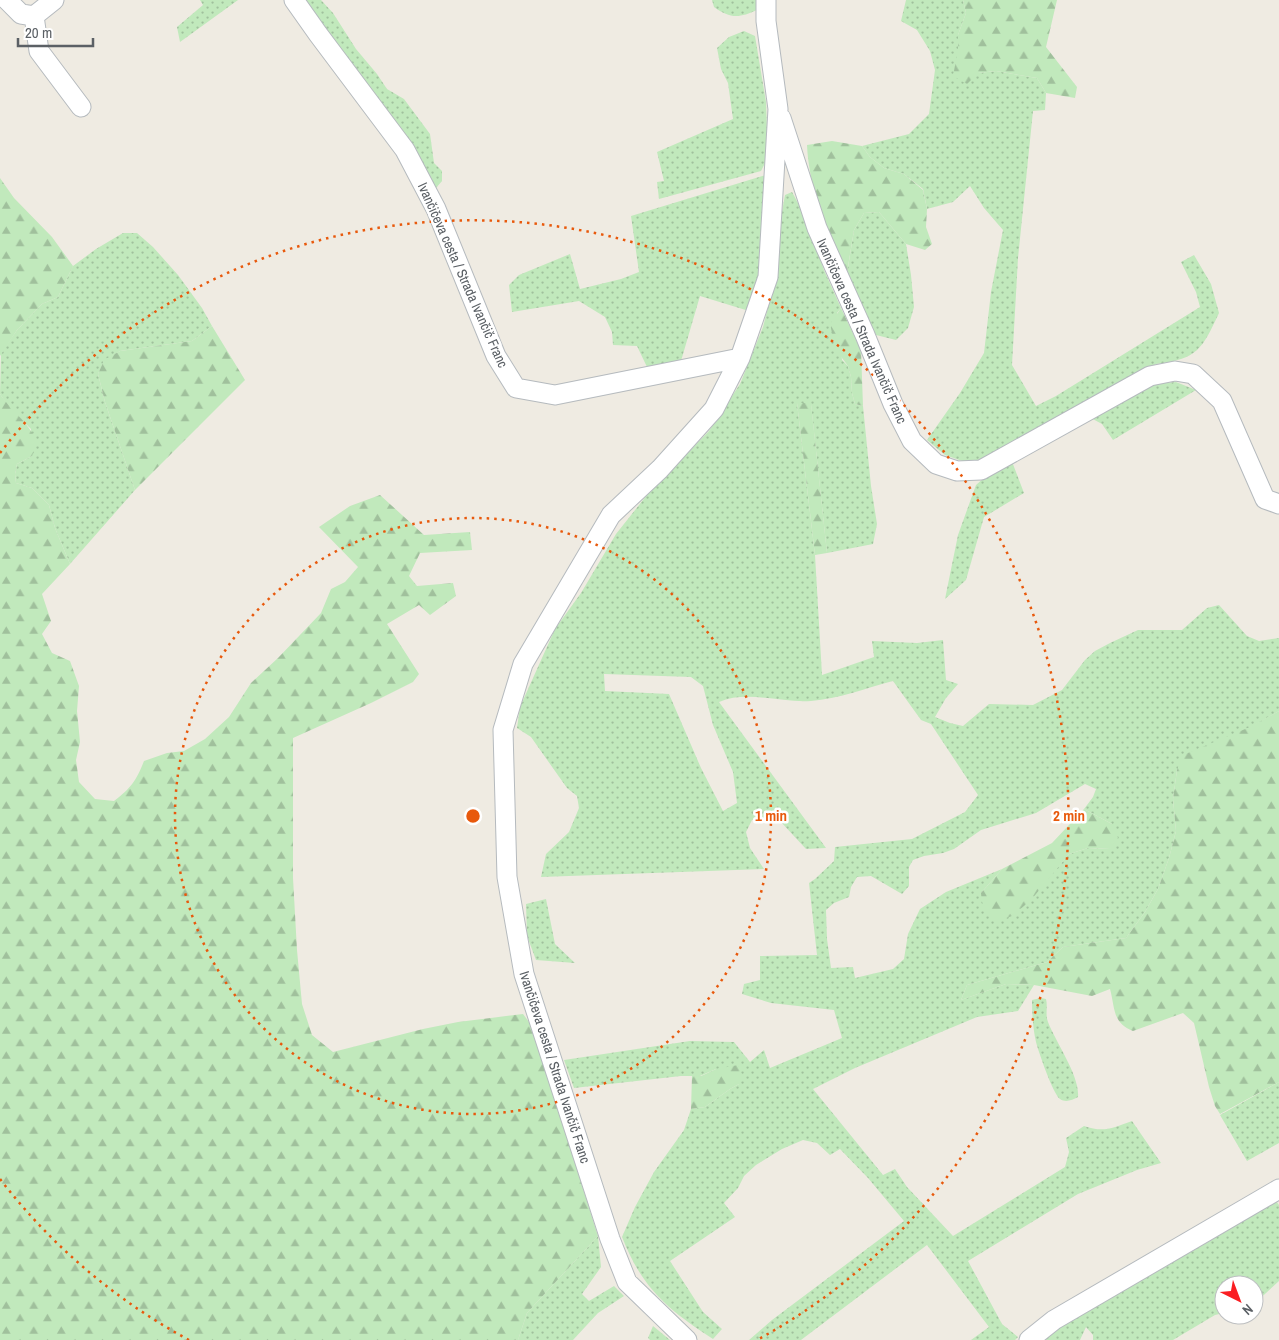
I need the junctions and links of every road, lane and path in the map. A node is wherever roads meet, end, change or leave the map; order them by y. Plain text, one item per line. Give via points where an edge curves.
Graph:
1 (6, 0) edge
2 (54, 0) edge
3 (294, 0) edge
4 (766, 0) edge
5 (34, 16) junction
6 (81, 107) dead end
7 (778, 109) junction
8 (740, 358) junction
9 (1279, 504) edge
10 (1279, 1189) edge
11 (687, 1340) edge
12 (1029, 1340) edge

1 - 5 street via 21,14
2 - 5 street
3 - 8 street, Ivančičeva cesta / Strada Ivančič Franc via 405,150 436,209 496,356 516,388 555,395
4 - 7 street, Ivančičeva cesta / Strada Ivančič Franc
5 - 6 street via 39,51
7 - 8 street, Ivančičeva cesta / Strada Ivančič Franc via 768,277
7 - 9 street, Ivančičeva cesta / Strada Ivančič Franc via 817,228 893,404 912,441 936,464 957,471 981,470 1150,376 1175,371 1193,374 1222,402 1265,499
8 - 11 street, Ivančičeva cesta / Strada Ivančič Franc via 714,409 660,469 611,515 523,664 503,730 507,877 524,974 610,1240 628,1282
10 - 12 street via 1054,1320

